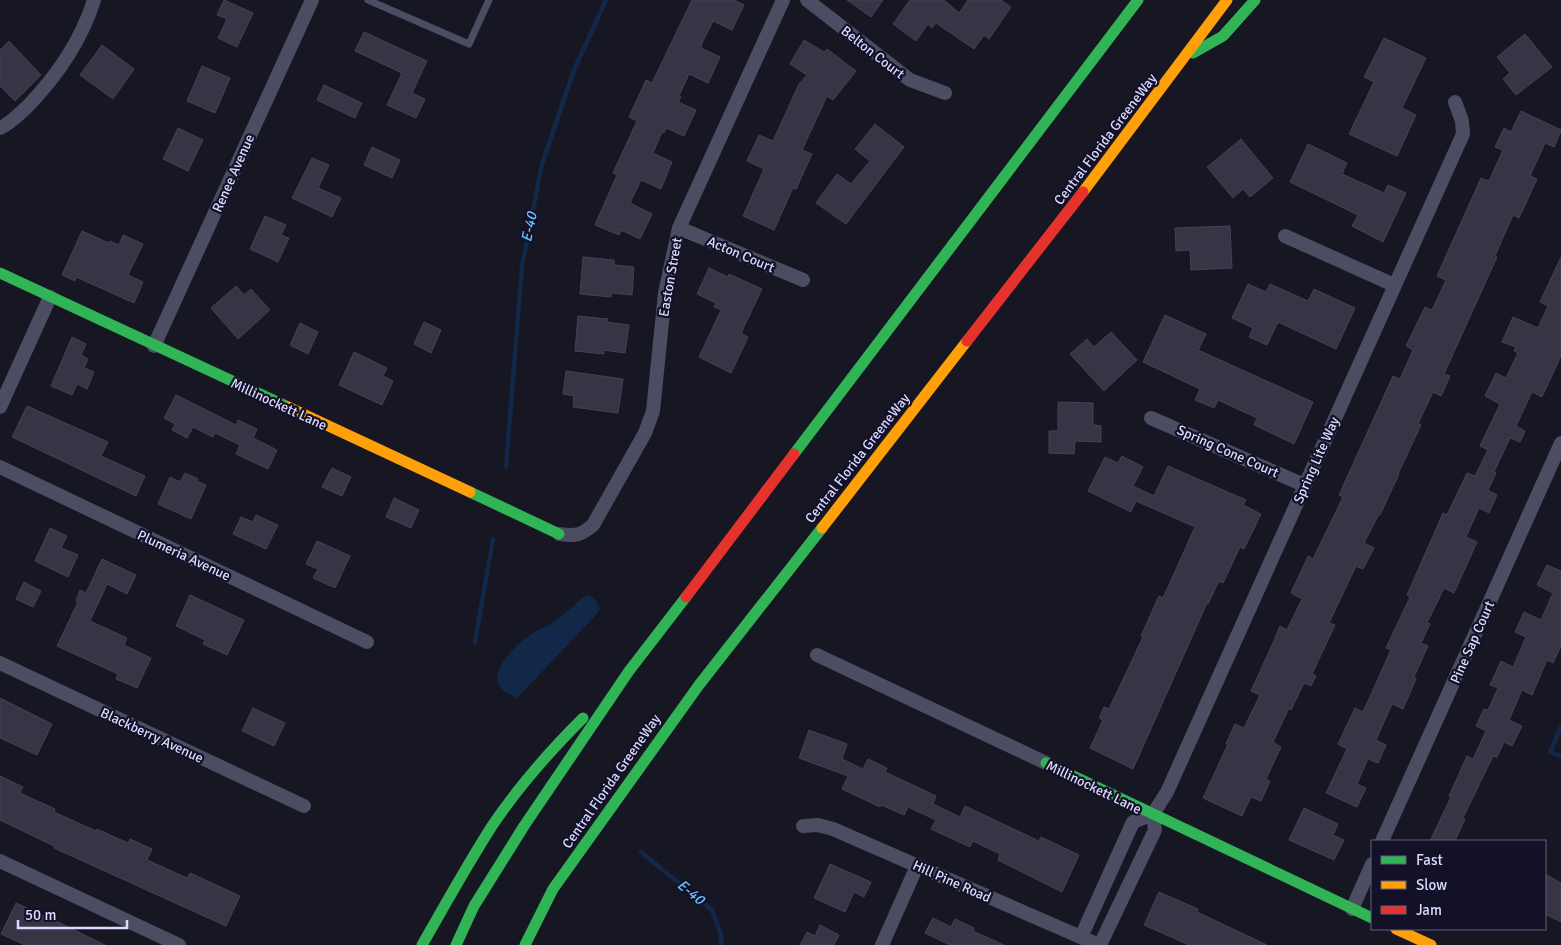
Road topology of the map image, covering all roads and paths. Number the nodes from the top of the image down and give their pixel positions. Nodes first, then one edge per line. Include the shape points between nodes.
1 (94, 0) edge
2 (312, 0) edge
3 (368, 0) edge
4 (489, 0) edge
5 (784, 0) edge
6 (807, 0) edge
7 (1138, 0) edge
8 (1227, 0) edge
9 (1255, 0) edge
10 (1184, 59) junction
11 (945, 93) dead end
12 (1455, 102) dead end
13 (0, 128) edge
14 (679, 228) junction
15 (1285, 236) dead end
16 (0, 273) edge
17 (803, 280) dead end
18 (1394, 286) junction
19 (50, 297) junction
20 (154, 346) junction
21 (0, 407) edge
22 (1151, 418) dead end
23 (1561, 443) edge
24 (0, 467) edge
25 (1304, 485) junction
26 (559, 534) joint
27 (368, 642) dead end
28 (816, 655) dead end
29 (0, 663) edge
30 (629, 671) junction
31 (1046, 763) joint
32 (304, 806) dead end
33 (1153, 814) junction
34 (802, 826) dead end
35 (1382, 840) edge
36 (0, 861) edge
37 (917, 866) junction
38 (1371, 866) edge
39 (1352, 909) junction
40 (1371, 918) edge
41 (1398, 930) edge
42 (1081, 937) junction
43 (179, 945) edge
44 (422, 945) edge
45 (456, 945) edge
46 (524, 945) edge
47 (882, 945) edge
48 (1100, 945) edge
49 (1431, 945) edge

1 - 13 street via 84,27 47,87
2 - 20 street, Renee Avenue
3 - 4 lane via 469,44
5 - 14 street, Easton Street
6 - 11 street, Belton Court via 910,80
7 - 30 main road
8 - 10 main road, Central Florida GreeneWay
9 - 10 main road via 1223,36
10 - 46 main road, Central Florida GreeneWay via 699,684 553,889
12 - 18 street, Spring Lite Way via 1463,134
14 - 17 street, Acton Court
14 - 26 street, Easton Street via 664,293 654,411 645,433 593,524 584,533 574,536
15 - 18 street
16 - 19 main road, Millinockett Lane
18 - 25 street, Spring Lite Way
19 - 20 main road, Millinockett Lane
19 - 21 street
20 - 26 main road, Millinockett Lane
22 - 25 street, Spring Cone Court
23 - 35 street, Pine Sap Court
24 - 27 street, Plumeria Avenue
25 - 33 street, Spring Lite Way via 1167,792
28 - 31 street, Millinockett Lane
29 - 32 street, Blackberry Avenue
30 - 44 main road via 550,751 517,793 493,825
30 - 45 main road via 524,826 474,906
31 - 33 main road, Millinockett Lane
33 - 39 main road, Millinockett Lane
33 - 42 street via 1133,822
33 - 48 street via 1156,830
34 - 37 street, Hill Pine Road via 818,825 833,829
36 - 43 street
37 - 42 street, Hill Pine Road
37 - 47 street
38 - 39 street
39 - 40 main road, Millinockett Lane
41 - 49 main road
42 - 48 street, Hill Pine Road

